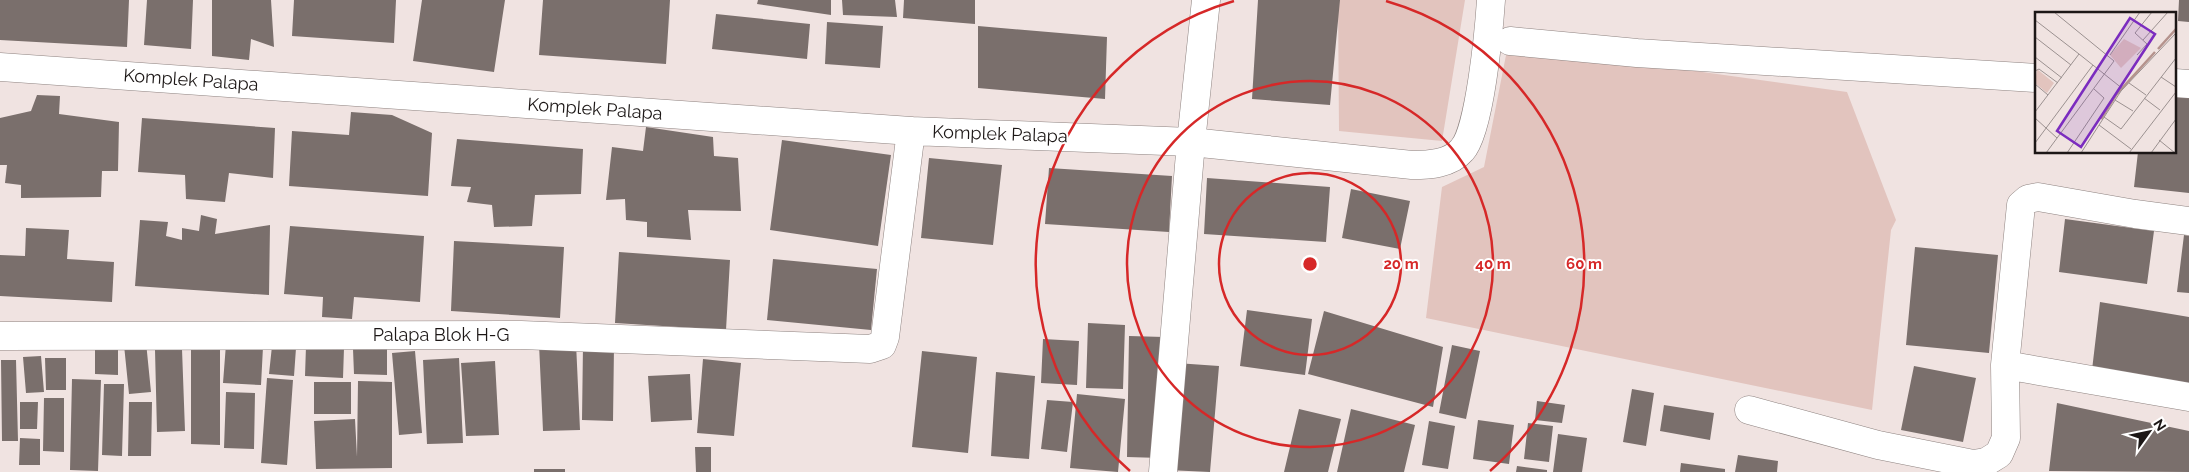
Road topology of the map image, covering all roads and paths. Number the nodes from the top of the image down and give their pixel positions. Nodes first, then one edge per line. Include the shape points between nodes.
1 (1206, 0) edge
2 (1491, 0) edge
3 (1510, 41) dead end
4 (0, 67) edge
5 (2035, 78) edge
6 (2176, 83) edge
7 (2189, 84) edge
8 (911, 131) junction
9 (1191, 142) junction
10 (2189, 221) edge
11 (0, 336) edge
12 (2005, 365) junction
13 (2189, 397) edge
14 (1749, 410) dead end
15 (1163, 469) edge

1 - 9 street
2 - 9 street, Komplek Palapa via 1488,42 1470,137 1461,151 1445,160 1412,165
3 - 5 street via 1637,53
4 - 8 street, Komplek Palapa
6 - 7 street
8 - 9 street, Komplek Palapa
8 - 11 street, Palapa Blok H-G via 885,337 882,345 870,349 521,335
9 - 15 street
10 - 12 street via 2042,197 2025,200 2020,207
12 - 13 street
12 - 14 street via 2005,444 1999,454 1980,464 1878,445

